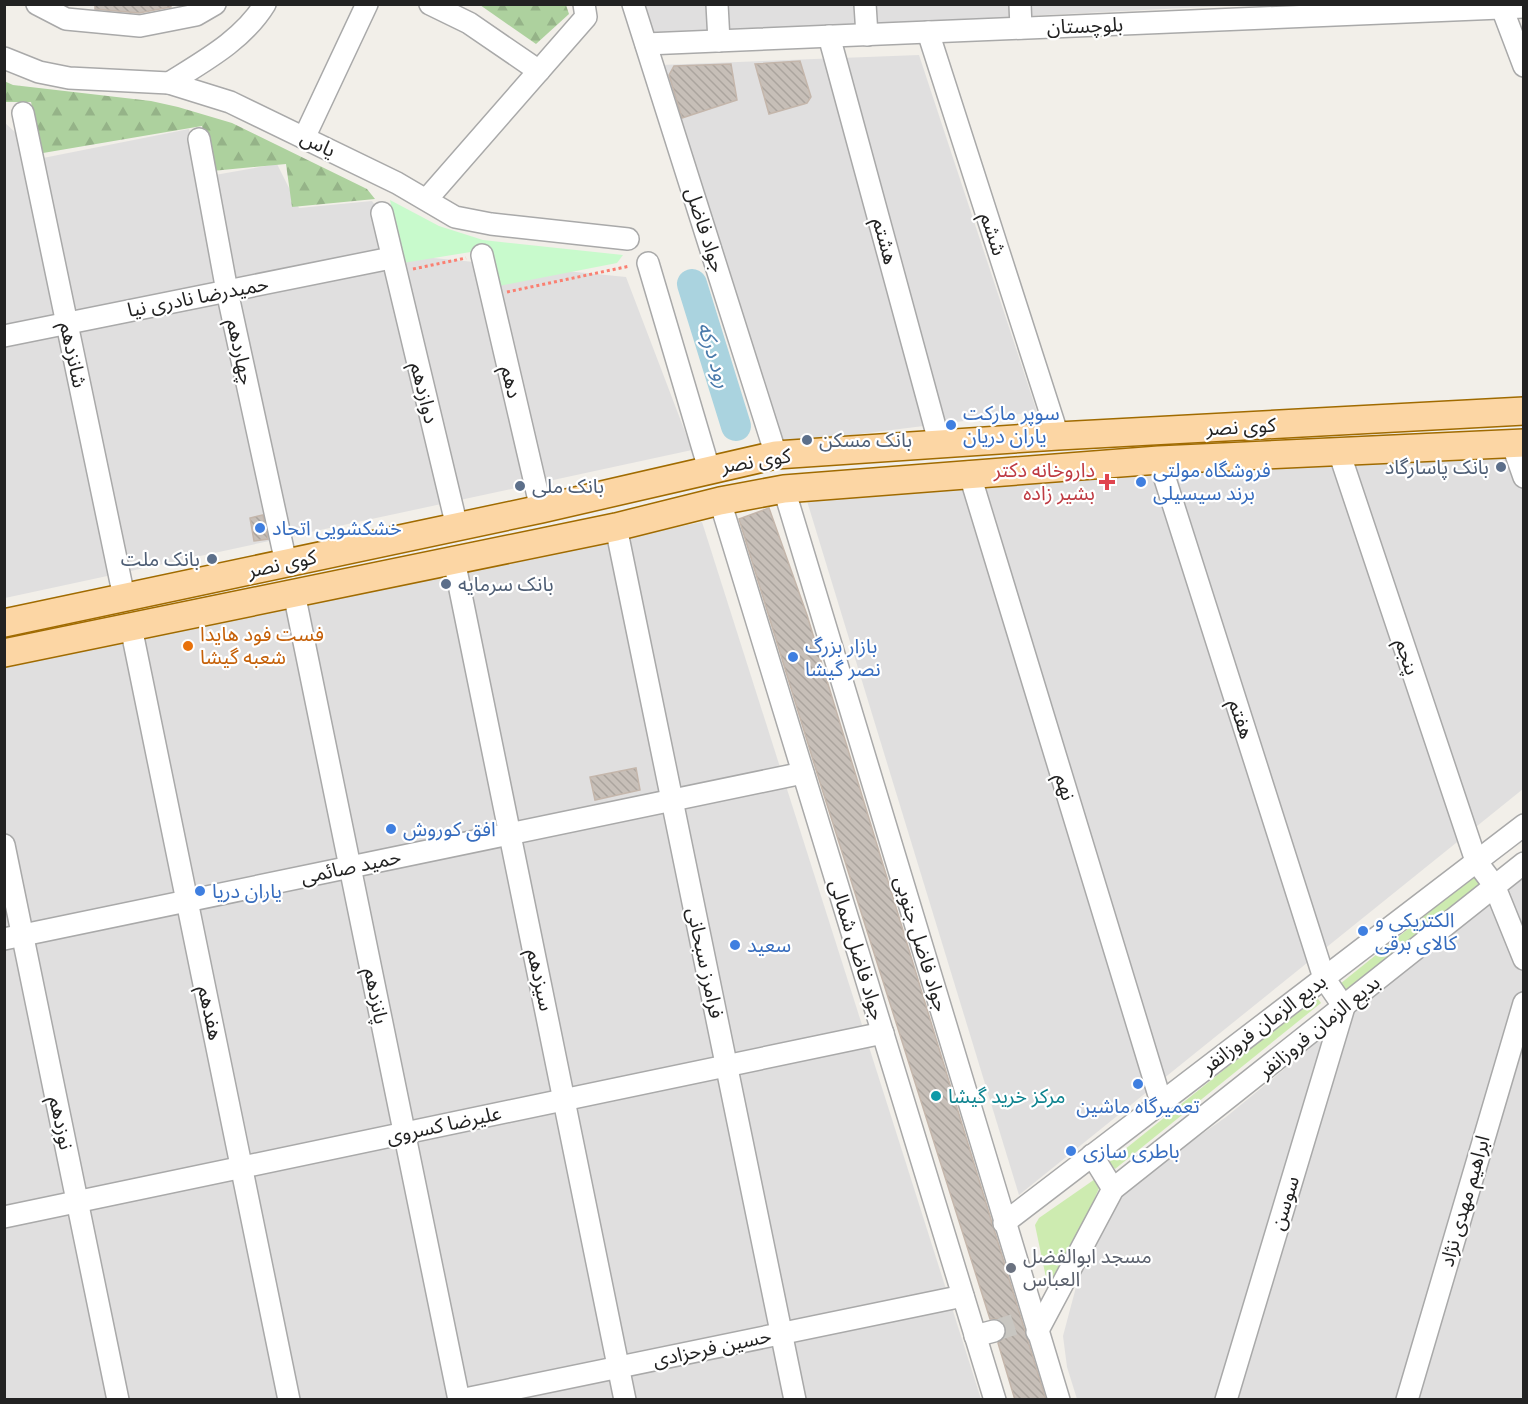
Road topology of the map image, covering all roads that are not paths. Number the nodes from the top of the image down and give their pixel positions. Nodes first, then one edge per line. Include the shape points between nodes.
1 (37, 4) edge
2 (215, 4) edge
3 (265, 4) edge
4 (367, 4) edge
5 (430, 4) edge
6 (633, 4) edge
7 (717, 4) edge
8 (865, 4) edge
9 (1020, 4) edge
10 (1471, 7) edge
11 (1524, 7) edge
12 (1502, 8) junction
13 (1339, 10) edge
14 (585, 11) edge
15 (1175, 13) edge
16 (1021, 28) junction
17 (928, 32) junction
18 (867, 35) junction
19 (830, 36) junction
20 (719, 41) junction
21 (646, 44) junction
22 (4, 58) edge
23 (1524, 66) edge
24 (539, 71) junction
25 (169, 82) junction
26 (23, 113) dead end
27 (304, 138) junction
28 (199, 139) dead end
29 (427, 199) junction
30 (382, 213) dead end
31 (628, 238) dead end
32 (482, 255) road end
33 (648, 263) road end
34 (393, 266) junction
35 (227, 291) junction
36 (66, 324) junction
37 (4, 336) edge
38 (1524, 411) edge
39 (1058, 436) junction
40 (1518, 443) edge
41 (940, 445) junction
42 (1339, 452) junction
43 (776, 455) junction
44 (1159, 460) junction
45 (709, 469) junction
46 (969, 472) junction
47 (1524, 477) edge
48 (784, 489) junction
49 (720, 501) junction
50 (542, 509) junction
51 (457, 527) junction
52 (616, 527) junction
53 (454, 560) junction
54 (286, 563) junction
55 (294, 593) junction
56 (124, 597) junction
57 (4, 623) edge
58 (131, 627) junction
59 (4, 653) edge
60 (803, 773) junction
61 (672, 801) junction
62 (1524, 825) edge
63 (510, 834) junction
64 (4, 845) edge
65 (1476, 861) junction
66 (1524, 863) edge
67 (350, 867) junction
68 (1494, 885) junction
69 (187, 902) junction
70 (14, 937) edge
71 (1524, 959) edge
72 (1324, 978) junction
73 (1524, 1003) edge
74 (1344, 1007) junction
75 (882, 1033) junction
76 (726, 1066) junction
77 (564, 1100) junction
78 (1161, 1102) junction
79 (404, 1133) junction
80 (1092, 1155) junction
81 (241, 1167) junction
82 (1113, 1190) junction
83 (77, 1202) junction
84 (4, 1217) edge
85 (1004, 1223) junction
86 (963, 1296) junction
87 (1029, 1327) junction
88 (782, 1333) junction
89 (619, 1367) junction
90 (118, 1400) edge
91 (289, 1400) edge
92 (459, 1400) edge
93 (626, 1400) edge
94 (795, 1400) edge
95 (995, 1400) edge
96 (1059, 1400) edge
97 (1226, 1400) edge
98 (1407, 1400) edge

1 - 2 street via 66,19 140,27 196,15
3 - 25 street via 224,49
4 - 27 street
5 - 24 street via 469,23
6 - 21 street, جواد فاضل
7 - 20 street
8 - 18 street
9 - 16 street
10 - 12 street, بلوچستان
10 - 13 street, بلوچستان
11 - 12 street, بلوچستان
12 - 23 street
13 - 15 street, بلوچستان
14 - 24 street
15 - 16 street, بلوچستان
16 - 17 street, بلوچستان
17 - 18 street, بلوچستان
17 - 39 street, ششم
18 - 19 street, بلوچستان
19 - 20 street, بلوچستان
19 - 41 street, هشتم
20 - 21 street, بلوچستان
21 - 43 street, جواد فاضل
22 - 25 street, یاس via 39,72 69,78
24 - 29 street
25 - 27 street, یاس via 230,102
26 - 36 street, شانزدهم
27 - 29 street, یاس
28 - 35 street, چهاردهم
29 - 31 street, یاس via 455,217 491,224
30 - 34 street, دوازدهم
32 - 50 street, دهم
33 - 45 street
34 - 35 street, حمیدرضا نادری نیا
34 - 51 street, دوازدهم
35 - 36 street, حمیدرضا نادری نیا
35 - 54 street, چهاردهم
36 - 37 street, حمیدرضا نادری نیا
36 - 56 street, شانزدهم
38 - 39 main road, کوی نصر
39 - 41 main road, کوی نصر
40 - 42 main road, کوی نصر
40 - 47 street
41 - 43 main road, کوی نصر
42 - 44 main road, کوی نصر
42 - 65 street, پنجم
43 - 45 main road, کوی نصر
44 - 46 main road, کوی نصر
44 - 72 street, هفتم
45 - 50 main road, کوی نصر
46 - 48 main road, کوی نصر
46 - 78 street, نهم
48 - 49 main road, کوی نصر
48 - 85 street, جواد فاضل جنوبی
49 - 52 main road, کوی نصر
49 - 60 street, جواد فاضل شمالی
50 - 51 main road, کوی نصر
51 - 54 main road, کوی نصر
52 - 53 main road, کوی نصر
52 - 61 street, فرامرز سبحانی
53 - 55 main road, کوی نصر
53 - 63 street, سیزدهم
54 - 56 main road, کوی نصر
55 - 58 main road, کوی نصر
55 - 67 street, پانزدهم
56 - 57 main road, کوی نصر
58 - 59 main road, کوی نصر
58 - 69 street, هفدهم
60 - 61 street, حمید صائمی
60 - 75 street, جواد فاضل شمالی
61 - 63 street, حمید صائمی
61 - 76 street, فرامرز سبحانی
62 - 65 street, بدیع‌ الزمان فروزانفر
63 - 67 street, حمید صائمی
63 - 77 street, سیزدهم
64 - 70 street, نوزدهم
65 - 68 street, پنجم
65 - 72 street, بدیع‌ الزمان فروزانفر
66 - 68 street, بدیع الزمان فروزانفر
67 - 69 street, حمید صائمی
67 - 79 street, پانزدهم
68 - 71 street, پنجم
68 - 74 street, بدیع الزمان فروزانفر
69 - 70 street, حمید صائمی
69 - 81 street, هفدهم
70 - 83 street, نوزدهم
72 - 74 street, هفتم
72 - 78 street, بدیع‌ الزمان فروزانفر
73 - 98 street, ابراهیم مهدی نژاد
74 - 82 street, بدیع الزمان فروزانفر
74 - 97 street, سوسن
75 - 76 street, علیرضا کسروی
75 - 86 street, جواد فاضل شمالی
76 - 77 street, علیرضا کسروی
76 - 88 street, فرامرز سبحانی
77 - 79 street, علیرضا کسروی
77 - 89 street, سیزدهم
78 - 80 street, بدیع‌ الزمان فروزانفر
79 - 81 street, علیرضا کسروی
79 - 92 street, پانزدهم
80 - 82 street
80 - 85 street, بدیع‌ الزمان فروزانفر
81 - 83 street, علیرضا کسروی
81 - 91 street, هفدهم
82 - 87 street
83 - 84 street, علیرضا کسروی
83 - 90 street, نوزدهم
85 - 87 street, جواد فاضل جنوبی
86 - 88 street, حسین فرحزادی
86 - 95 street, جواد فاضل شمالی via 984,1333
87 - 96 street, جواد فاضل جنوبی
88 - 89 street, حسین فرحزادی
88 - 94 street, فرامرز سبحانی
89 - 92 street, حسین فرحزادی
89 - 93 street, سیزدهم

